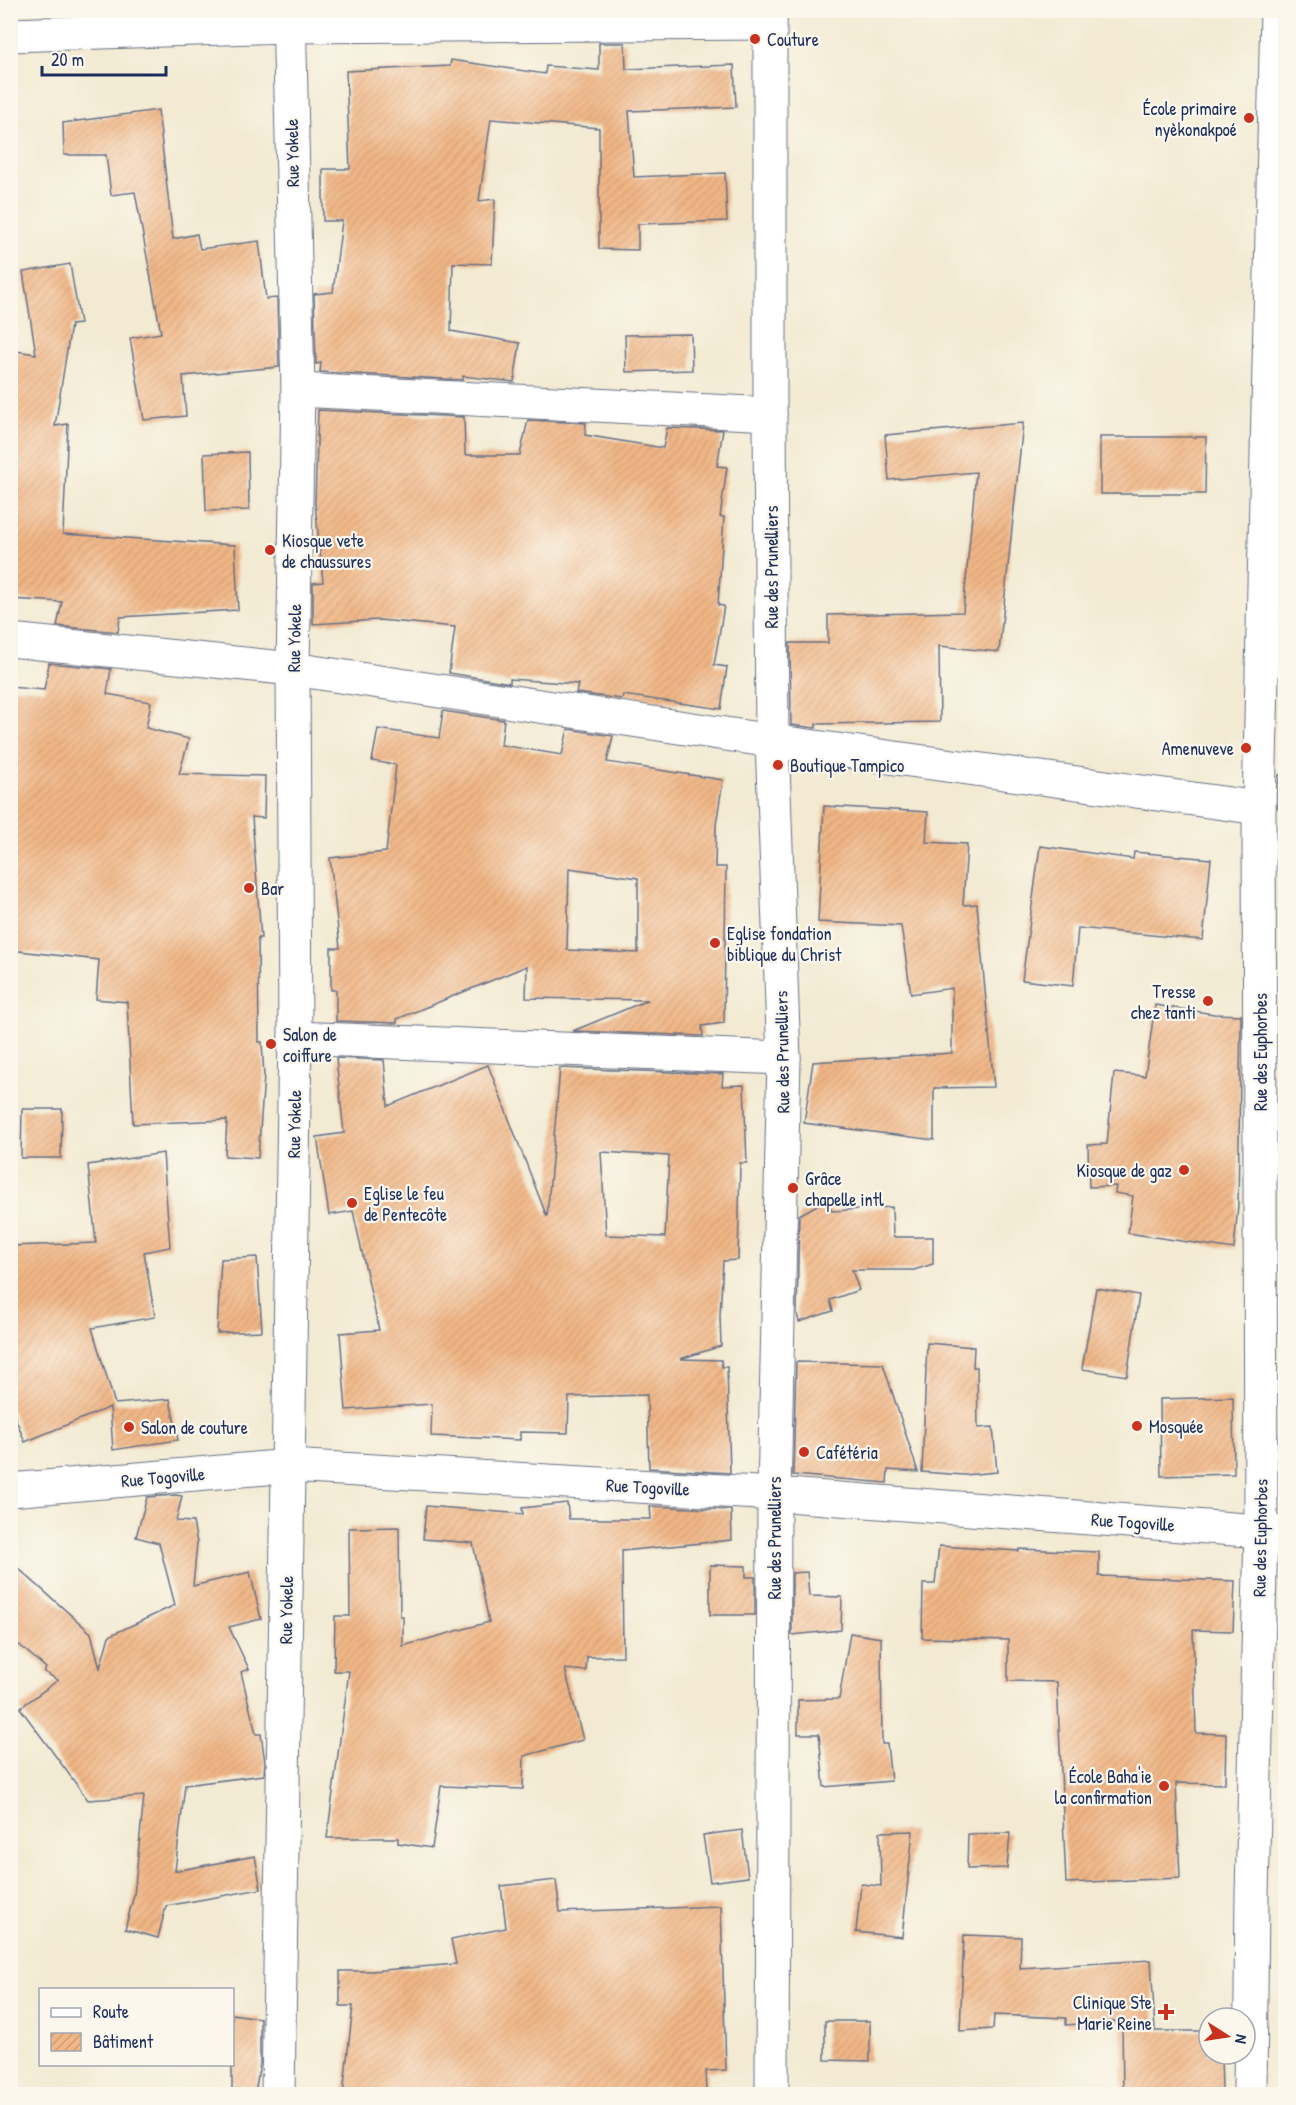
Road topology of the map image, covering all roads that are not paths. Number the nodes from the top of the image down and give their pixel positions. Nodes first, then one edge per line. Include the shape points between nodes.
1 (1277, 10) edge
2 (770, 17) edge
3 (289, 18) edge
4 (10, 35) edge
5 (298, 390) junction
6 (770, 414) junction
7 (10, 640) edge
8 (293, 669) junction
9 (772, 741) junction
10 (1259, 808) junction
11 (295, 1038) junction
12 (784, 1058) junction
13 (289, 1466) junction
14 (10, 1490) edge
15 (774, 1494) junction
16 (1273, 1532) edge
17 (278, 2094) edge
18 (772, 2094) edge
19 (1250, 2094) edge

1 - 10 street, Rue des Euphorbes
2 - 3 street
2 - 6 street, Rue des Prunelliers
3 - 4 street
3 - 5 street, Rue Yokele
5 - 6 street
5 - 8 street, Rue Yokele
6 - 9 street, Rue des Prunelliers
7 - 8 street
8 - 9 street
8 - 11 street, Rue Yokele
9 - 10 street
9 - 12 street, Rue des Prunelliers
10 - 16 street, Rue des Euphorbes
11 - 12 street
11 - 13 street, Rue Yokele
12 - 15 street, Rue des Prunelliers
13 - 14 street, Rue Togoville
13 - 15 street, Rue Togoville
13 - 17 street, Rue Yokele
15 - 16 street, Rue Togoville
15 - 18 street, Rue des Prunelliers
16 - 19 street, Rue des Euphorbes via 1252,1894

